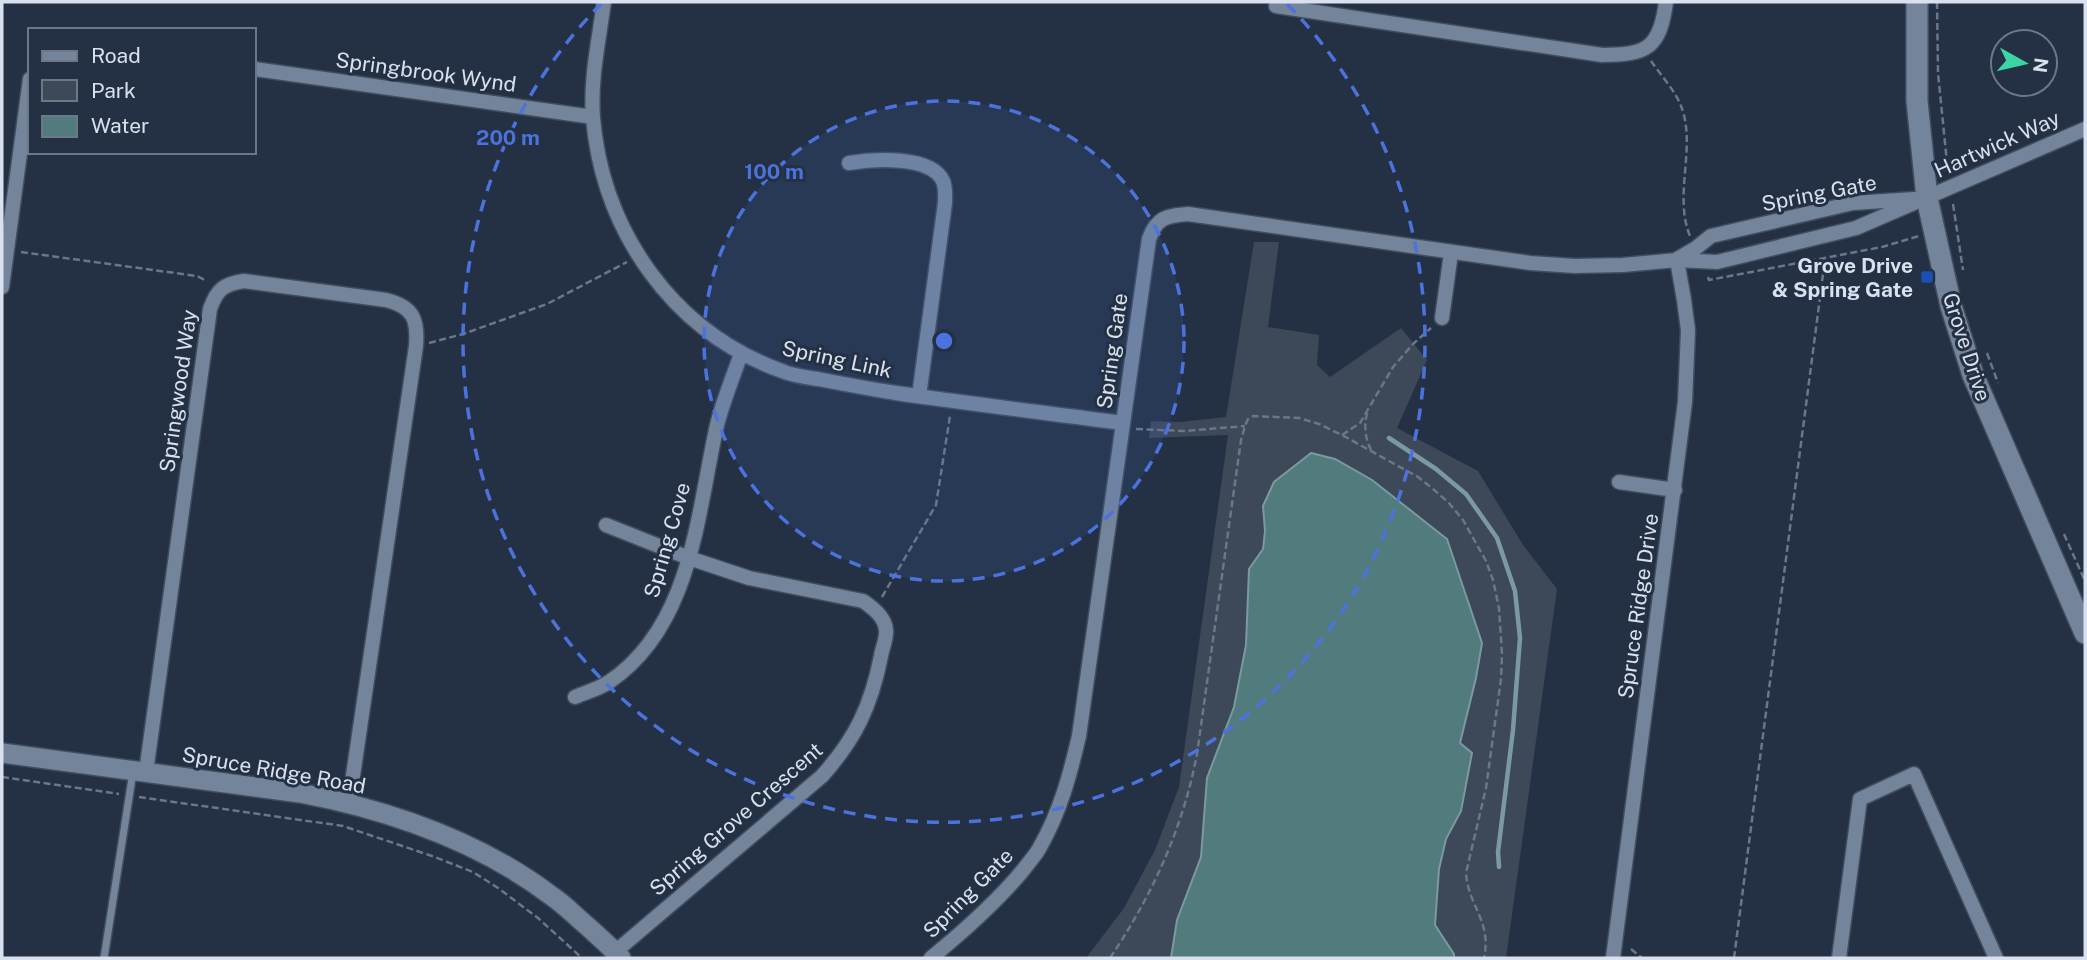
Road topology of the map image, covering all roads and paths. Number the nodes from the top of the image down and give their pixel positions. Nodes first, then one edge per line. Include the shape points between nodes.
1 (604, 2) edge
2 (1666, 2) edge
3 (1917, 2) edge
4 (1937, 2) edge
5 (1276, 6) dead end
6 (1644, 51) junction
7 (256, 69) edge
8 (28, 94) edge
9 (593, 117) junction
10 (2085, 129) edge
11 (849, 163) dead end
12 (1950, 186) junction
13 (1927, 198) junction
14 (1934, 232) junction
15 (7, 251) junction
16 (1451, 253) junction
17 (1699, 255) junction
18 (638, 256) junction
19 (1825, 259) junction
20 (1677, 260) junction
21 (1964, 275) dead end
22 (2, 287) edge
23 (222, 288) junction
24 (1442, 318) joint
25 (416, 346) junction
26 (1986, 351) dead end
27 (741, 354) junction
28 (2000, 388) dead end
29 (919, 396) junction
30 (952, 400) junction
31 (1368, 410) junction
32 (1122, 424) junction
33 (1245, 426) junction
34 (1342, 435) junction
35 (1371, 450) junction
36 (1619, 482) dead end
37 (1675, 490) junction
38 (606, 525) dead end
39 (2063, 532) dead end
40 (689, 558) junction
41 (2085, 581) edge
42 (874, 608) junction
43 (2085, 633) edge
44 (575, 697) dead end
45 (2, 753) edge
46 (139, 771) junction
47 (2, 777) edge
48 (129, 795) junction
49 (349, 803) junction
50 (618, 955) edge
51 (104, 958) edge
52 (582, 958) edge
53 (931, 958) edge
54 (1110, 958) edge
55 (1484, 958) edge
56 (1613, 958) edge
57 (1734, 958) edge
58 (1839, 958) edge
59 (1996, 958) edge

1 - 9 street, Spring Link
2 - 6 street via 1656,38
3 - 13 main road, Grove Drive via 1917,101
4 - 12 path via 1938,73
5 - 6 street via 1602,55
6 - 17 path via 1681,105 1686,128 1683,197 1687,228
7 - 9 street, Springbrook Wynd
8 - 15 street
9 - 18 street, Spring Link via 610,193
10 - 12 street, Hartwick Way
11 - 29 street via 882,159 920,164 942,178 946,189
12 - 13 street, Hartwick Way
12 - 21 path
13 - 14 main road, Grove Drive
13 - 17 street, Spring Gate via 1856,228 1717,262
13 - 17 street, Spring Gate via 1853,203 1711,236
14 - 19 path
14 - 43 main road, Grove Drive via 1973,375
15 - 22 street
15 - 23 path via 197,276
16 - 20 street, Spring Gate via 1575,267
16 - 24 street
16 - 32 street, Spring Gate via 1188,214 1161,219 1149,239
17 - 19 path via 1709,280
17 - 20 street, Spring Gate
18 - 25 path via 547,304
18 - 27 street, Spring Link via 683,311
19 - 57 path
20 - 37 street, Spruce Ridge Drive via 1688,330
23 - 25 street, Springwood Way via 244,281 395,303 413,316
23 - 46 street, Springwood Way via 210,309
24 - 31 path via 1394,367
25 - 49 street, Springwood Way
26 - 28 path
27 - 29 street, Spring Link via 784,373
27 - 40 street, Spring Cove via 718,422
29 - 30 street, Spring Link
30 - 32 street, Spring Link
30 - 42 path via 936,505
31 - 34 path via 1360,423
31 - 35 path via 1365,424
32 - 33 path via 1162,431
32 - 53 street, Spring Gate via 1079,736 1059,810 1039,850 1010,886
33 - 34 path via 1253,416 1282,416 1319,424
33 - 54 path via 1192,785 1159,876
34 - 35 path
35 - 55 path via 1418,477 1449,503 1475,539 1493,580 1501,627 1501,679 1486,788 1466,873 1485,927
36 - 37 street
37 - 56 street, Spruce Ridge Drive
38 - 40 street
39 - 41 path
40 - 42 street via 749,578 849,597
40 - 44 street, Spring Cove via 678,596 659,632 632,664 607,684
42 - 50 street, Spring Grove Crescent via 886,630 876,682 842,753 822,776
45 - 46 street, Spruce Ridge Road
46 - 48 lane
46 - 49 street, Spruce Ridge Road
47 - 48 path
48 - 51 lane
48 - 52 path via 343,826 432,856 498,888
49 - 50 street, Spruce Ridge Road via 442,835 505,866 554,897
58 - 59 street via 1860,799 1914,774

